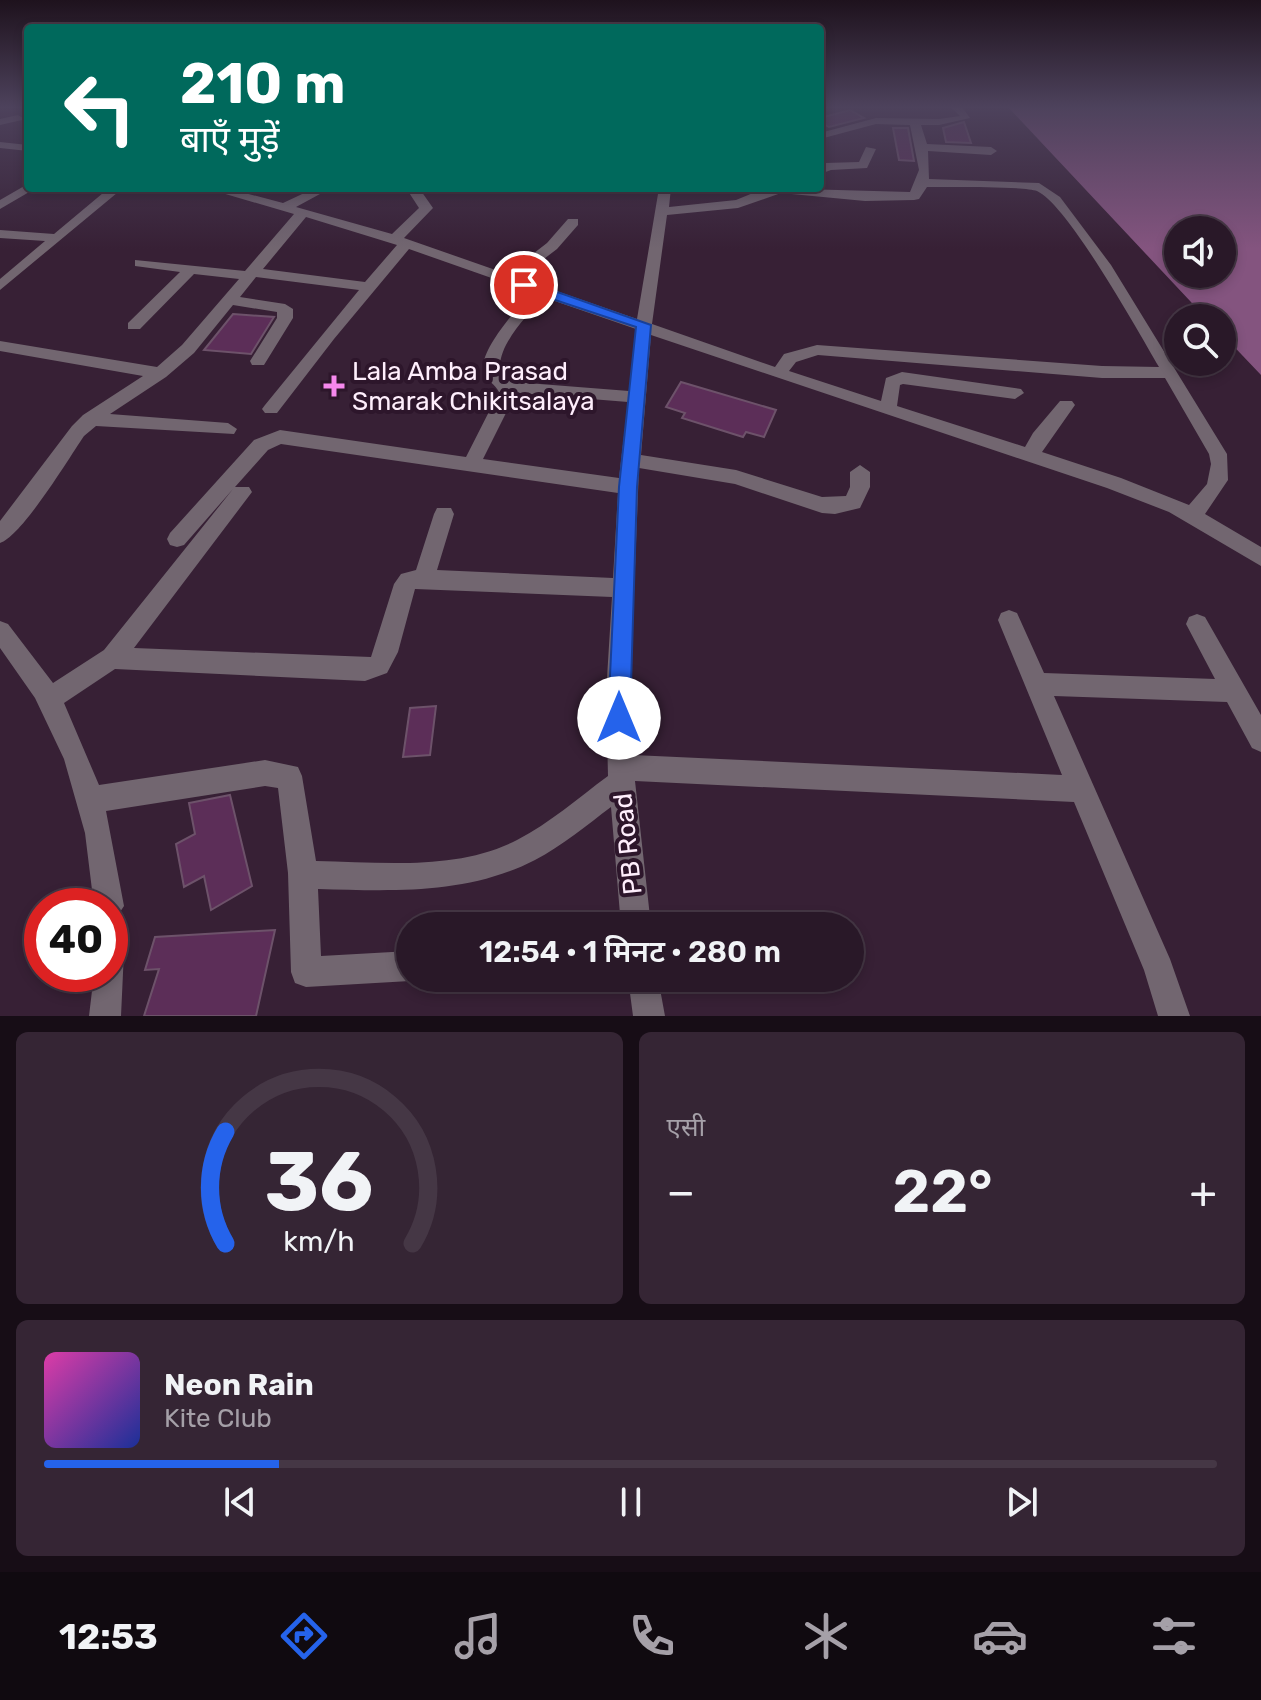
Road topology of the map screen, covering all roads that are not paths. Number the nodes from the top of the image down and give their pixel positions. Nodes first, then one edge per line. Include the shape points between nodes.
1 (868, 154) edge
2 (923, 154) edge
3 (824, 168) edge
4 (925, 183) junction
5 (24, 191) edge
6 (824, 191) edge
7 (112, 192) edge
8 (228, 192) edge
9 (317, 192) edge
10 (416, 192) edge
11 (665, 192) edge
12 (768, 192) edge
13 (0, 205) edge
14 (287, 206) junction
15 (304, 211) junction
16 (663, 212) junction
17 (573, 222) dead end
18 (0, 234) edge
19 (53, 238) junction
20 (400, 242) junction
21 (140, 263) dead end
22 (190, 270) junction
23 (250, 274) junction
24 (508, 280) junction
25 (0, 286) edge
26 (370, 287) junction
27 (540, 291) junction
28 (228, 300) junction
29 (644, 325) junction
30 (134, 326) dead end
31 (0, 346) edge
32 (258, 361) dead end
33 (1164, 365) edge
34 (160, 373) junction
35 (1164, 373) edge
36 (779, 374) junction
37 (1170, 376) edge
38 (503, 382) junction
39 (1015, 393) dead end
40 (637, 397) junction
41 (1066, 405) dead end
42 (271, 409) dead end
43 (888, 410) junction
44 (89, 419) junction
45 (228, 429) dead end
46 (475, 457) dead end
47 (1030, 457) junction
48 (631, 460) junction
49 (860, 472) dead end
50 (628, 487) junction
51 (242, 492) dead end
52 (444, 514) dead end
53 (1192, 515) junction
54 (0, 535) edge
55 (177, 539) dead end
56 (1261, 557) edge
57 (424, 579) junction
58 (623, 588) junction
59 (1009, 620) dead end
60 (1197, 624) dead end
61 (0, 631) edge
62 (112, 658) junction
63 (1037, 684) junction
64 (1234, 691) junction
65 (48, 700) junction
66 (1261, 739) edge
67 (621, 774) junction
68 (1082, 789) junction
69 (90, 800) junction
70 (315, 875) dead end
71 (108, 888) edge
72 (635, 912) edge
73 (396, 967) edge
74 (107, 992) edge
75 (645, 992) edge
76 (105, 1016) edge
77 (649, 1016) edge
78 (1174, 1016) edge

1 - 3 street via 863,165
2 - 4 street
4 - 6 street via 914,196 903,198
4 - 33 street via 1048,190 1090,244
5 - 13 street
7 - 19 street
8 - 14 street
9 - 14 street
10 - 20 street via 426,208
11 - 16 street, PB Road
12 - 16 street via 738,204
14 - 15 street
15 - 20 street
15 - 23 street
16 - 29 street, PB Road
17 - 24 street
18 - 19 street
19 - 25 street
20 - 24 street
20 - 26 street
21 - 22 street
22 - 23 street
22 - 30 street
23 - 26 street
23 - 28 street
24 - 27 street
26 - 42 street
27 - 29 street
27 - 38 street via 492,360 494,375
28 - 32 street via 285,309 285,318
28 - 34 street via 188,349
29 - 36 street
29 - 40 street, PB Road
31 - 34 street
34 - 44 street
35 - 36 street via 817,350 790,358
36 - 43 street
37 - 53 street via 1222,467 1221,479
38 - 40 street via 527,389
38 - 46 street via 508,392
39 - 43 street via 902,378 892,382
40 - 48 street, PB Road
41 - 47 street
43 - 47 street
44 - 45 street
44 - 54 street
47 - 53 street
48 - 49 street via 736,477 835,506 853,503
48 - 50 street, PB Road
50 - 55 street via 280,437 261,445
50 - 58 street, PB Road
51 - 62 street
52 - 57 street
53 - 56 street
57 - 58 street
57 - 62 street via 405,584 386,652 379,665 365,670
58 - 67 street, PB Road
59 - 63 street
60 - 64 street
61 - 65 street via 20,652
62 - 65 street
63 - 64 street
63 - 68 street
64 - 66 street
65 - 69 street
67 - 68 street
67 - 70 street via 525,850 496,862 424,876
67 - 72 street, PB Road
68 - 78 street
69 - 71 street
69 - 73 street via 265,773 289,776 304,865 306,972
74 - 76 street
75 - 77 street

